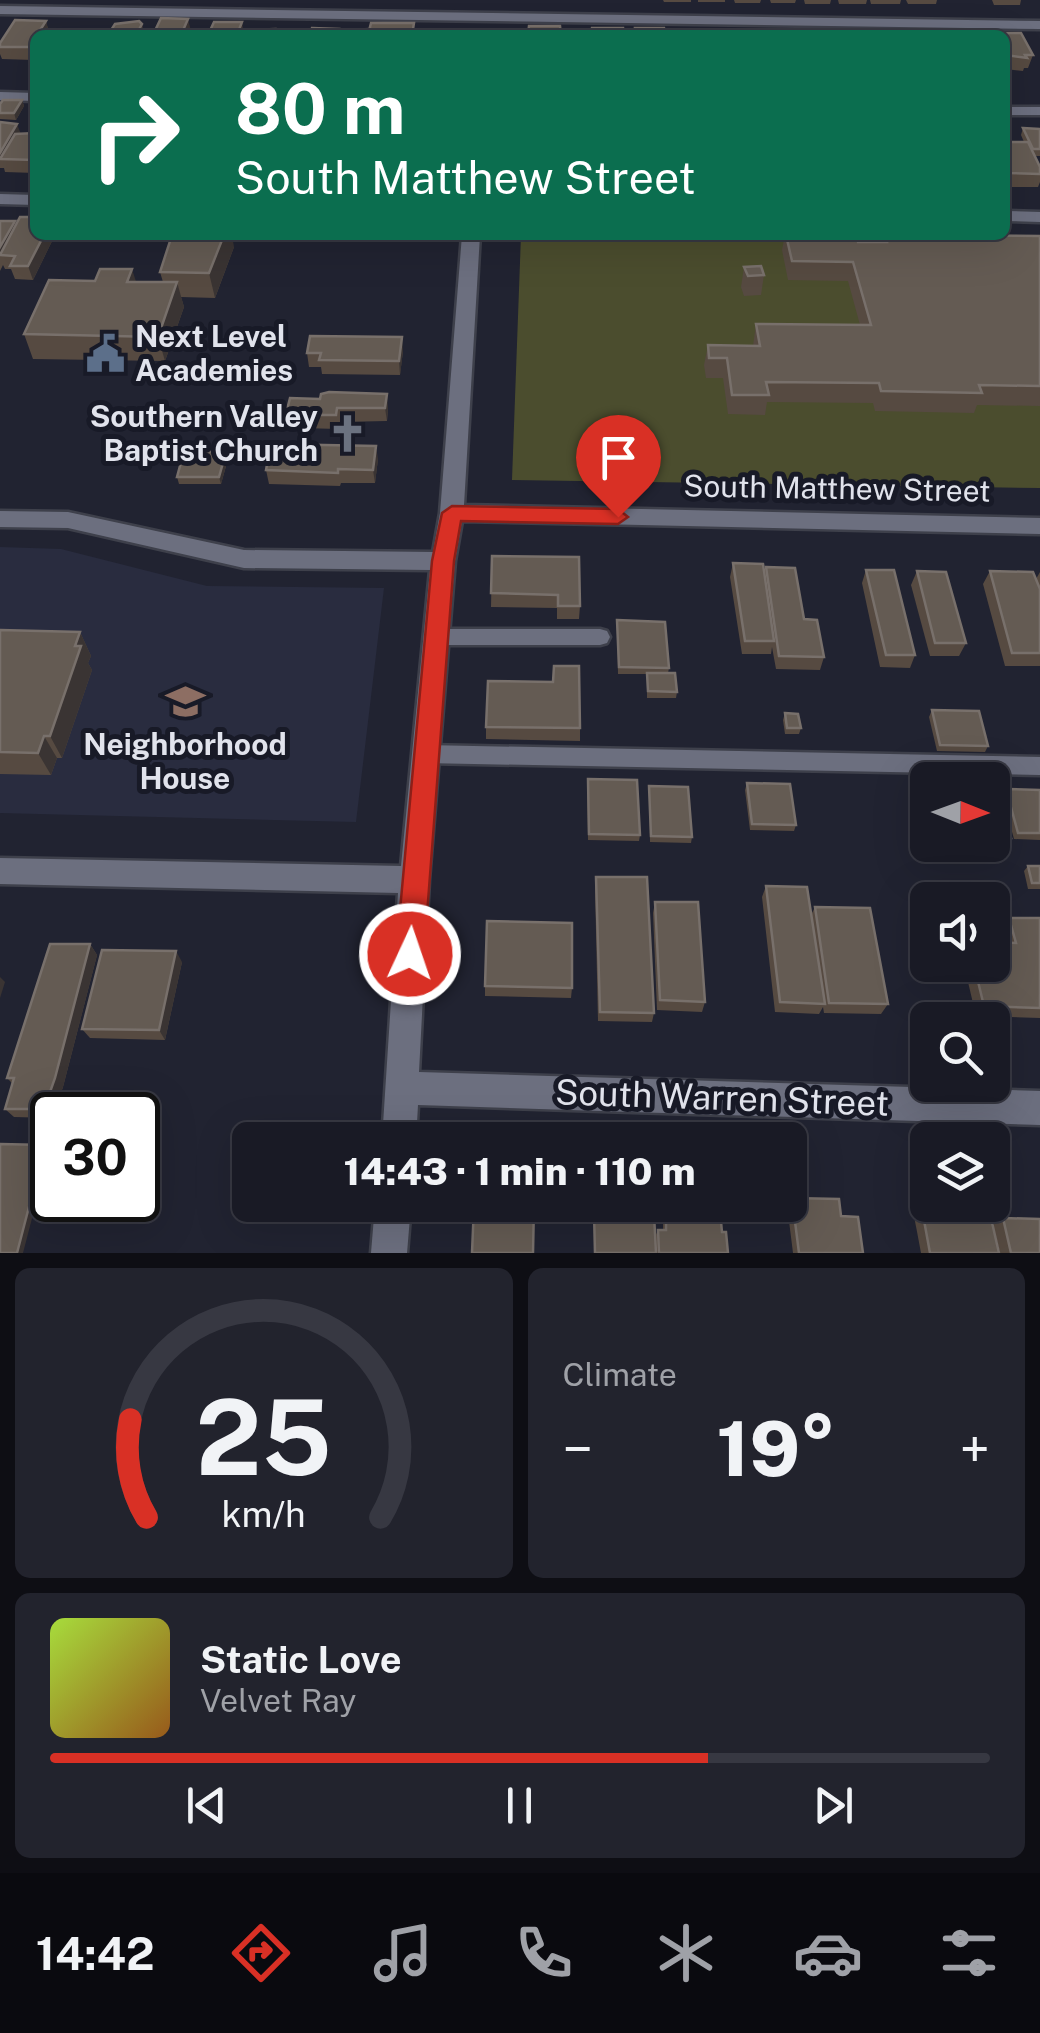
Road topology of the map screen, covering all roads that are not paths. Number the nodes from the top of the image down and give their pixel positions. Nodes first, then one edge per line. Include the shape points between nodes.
1 (487, 8) edge
2 (0, 10) edge
3 (1040, 26) edge
4 (0, 96) edge
5 (30, 97) edge
6 (1010, 111) edge
7 (1040, 112) edge
8 (0, 200) edge
9 (30, 200) edge
10 (1010, 216) edge
11 (1040, 217) edge
12 (472, 240) edge
13 (452, 513) junction
14 (0, 519) edge
15 (1040, 526) edge
16 (443, 561) junction
17 (436, 637) junction
18 (600, 637) dead end
19 (425, 754) junction
20 (1040, 766) edge
21 (0, 870) edge
22 (414, 880) junction
23 (403, 1088) junction
24 (1040, 1108) edge
25 (400, 1122) edge
26 (392, 1222) edge
27 (389, 1253) edge

1 - 2 street
1 - 3 street
4 - 5 lane
6 - 7 lane
8 - 9 street
10 - 11 street
12 - 13 street
13 - 15 street, South Matthew Street
13 - 16 street
14 - 16 street via 68,520 244,559
16 - 17 street
17 - 18 lane
17 - 19 street
19 - 20 lane
19 - 22 street
21 - 22 street
22 - 23 street
23 - 24 street, South Warren Street
23 - 25 street
26 - 27 street

